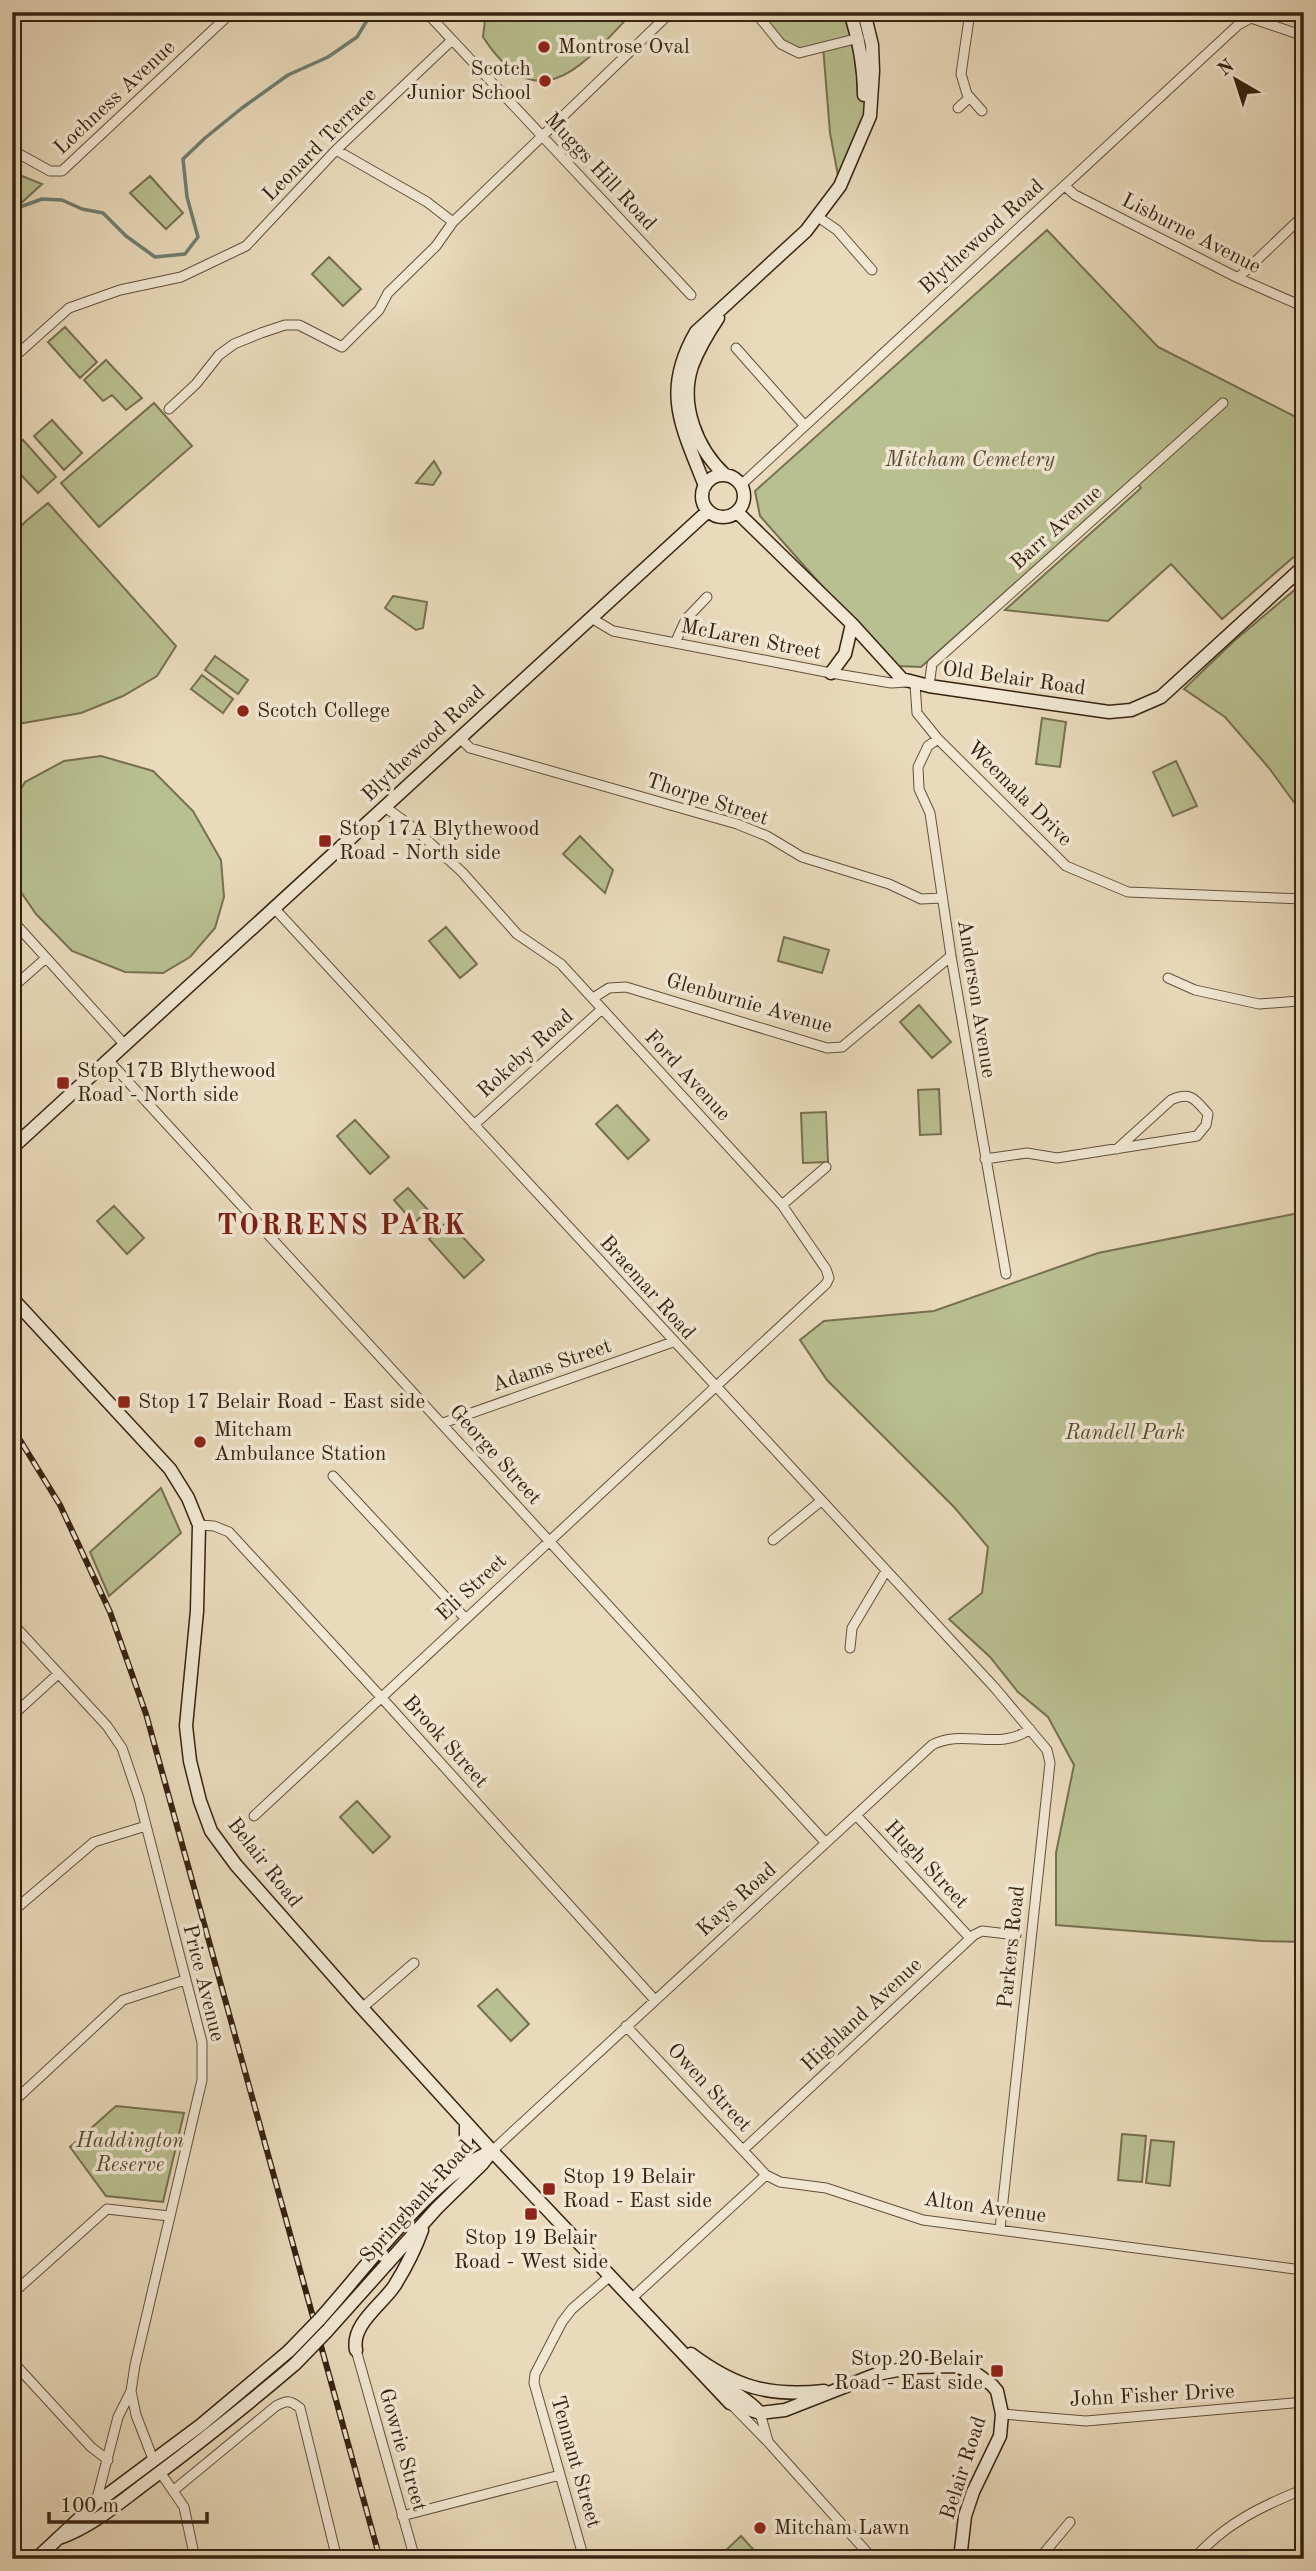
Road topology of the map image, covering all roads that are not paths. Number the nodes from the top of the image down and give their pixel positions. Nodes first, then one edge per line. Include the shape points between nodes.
1 (232, 12) edge
2 (426, 12) edge
3 (671, 12) edge
4 (755, 12) edge
5 (850, 12) edge
6 (864, 12) edge
7 (970, 12) edge
8 (1249, 15) edge
9 (864, 36) junction
10 (1304, 36) edge
11 (451, 41) junction
12 (970, 97) junction
13 (958, 108) dead end
14 (982, 111) dead end
15 (542, 135) junction
16 (12, 150) edge
17 (337, 150) junction
18 (1066, 187) junction
19 (1304, 215) edge
20 (818, 217) junction
21 (453, 222) junction
22 (872, 270) dead end
23 (1238, 278) junction
24 (691, 295) dead end
25 (726, 305) junction
26 (1304, 307) edge
27 (736, 348) dead end
28 (12, 359) edge
29 (1223, 403) dead end
30 (169, 409) dead end
31 (805, 426) junction
32 (724, 475) junction
33 (741, 485) junction
34 (705, 486) junction
35 (708, 511) junction
36 (737, 512) junction
37 (1304, 566) edge
38 (708, 597) dead end
39 (591, 618) junction
40 (852, 624) junction
41 (675, 643) junction
42 (831, 673) junction
43 (912, 683) junction
44 (929, 687) junction
45 (459, 737) junction
46 (938, 739) junction
47 (386, 807) junction
48 (942, 898) junction
49 (1304, 899) edge
50 (275, 909) junction
51 (12, 920) edge
52 (951, 956) junction
53 (46, 958) junction
54 (1168, 978) dead end
55 (12, 988) edge
56 (593, 998) junction
57 (1304, 998) edge
58 (602, 1009) junction
59 (125, 1045) junction
60 (109, 1061) junction
61 (474, 1125) junction
62 (12, 1149) edge
63 (1117, 1149) junction
64 (985, 1158) junction
65 (826, 1167) dead end
66 (782, 1205) junction
67 (1006, 1274) dead end
68 (12, 1297) edge
69 (673, 1342) junction
70 (713, 1386) junction
71 (443, 1423) junction
72 (333, 1476) dead end
73 (821, 1502) junction
74 (199, 1525) junction
75 (549, 1540) junction
76 (773, 1540) dead end
77 (886, 1571) junction
78 (465, 1618) junction
79 (12, 1623) edge
80 (850, 1648) dead end
81 (58, 1674) junction
82 (995, 1688) joint
83 (381, 1697) junction
84 (12, 1716) edge
85 (1030, 1729) junction
86 (856, 1815) junction
87 (254, 1816) dead end
88 (146, 1826) junction
89 (826, 1843) junction
90 (12, 1912) edge
91 (1016, 1935) dead end
92 (970, 1938) junction
93 (414, 1963) dead end
94 (185, 1980) junction
95 (654, 1999) junction
96 (362, 2008) junction
97 (626, 2026) junction
98 (12, 2103) edge
99 (466, 2123) junction
100 (743, 2150) junction
101 (492, 2151) junction
102 (765, 2175) junction
103 (446, 2180) junction
104 (169, 2216) junction
105 (424, 2223) junction
106 (1000, 2228) junction
107 (1302, 2270) edge
108 (610, 2276) junction
109 (12, 2294) edge
110 (631, 2299) junction
111 (347, 2310) junction
112 (372, 2312) junction
113 (323, 2326) junction
114 (667, 2336) junction
115 (356, 2350) joint
116 (12, 2361) edge
117 (707, 2365) junction
118 (838, 2389) junction
119 (131, 2391) junction
120 (1304, 2402) edge
121 (730, 2403) junction
122 (760, 2413) junction
123 (1002, 2414) junction
124 (769, 2443) junction
125 (153, 2459) junction
126 (108, 2460) junction
127 (160, 2472) junction
128 (561, 2475) junction
129 (1304, 2489) edge
130 (174, 2490) junction
131 (95, 2504) junction
132 (402, 2516) junction
133 (1070, 2522) dead end
134 (58, 2539) junction
135 (12, 2545) edge
136 (24, 2559) edge
137 (36, 2559) edge
138 (195, 2559) edge
139 (337, 2559) edge
140 (415, 2559) edge
141 (584, 2559) edge
142 (873, 2559) edge
143 (960, 2559) edge
144 (1039, 2559) edge
145 (1194, 2559) edge

1 - 16 street, Lochness Avenue via 62,171 50,171
2 - 11 street, Muggs Hill Road
3 - 15 street
4 - 9 street via 781,44 799,53
5 - 9 main road
6 - 9 main road
7 - 12 street via 960,66 963,88
8 - 10 street
8 - 18 street, Blythewood Road
9 - 20 main road via 860,140 841,186
11 - 15 street, Muggs Hill Road
11 - 17 street, Leonard Terrace
12 - 13 street
12 - 14 street
15 - 21 street
15 - 24 street, Muggs Hill Road
17 - 21 street
17 - 28 street, Leonard Terrace via 246,246 181,277 120,290 69,308
18 - 23 street, Lisburne Avenue
18 - 31 street, Blythewood Road
19 - 23 street
20 - 22 street via 837,230
20 - 25 main road
21 - 30 street via 436,246 388,293 379,310 342,346 299,325 261,333 219,355
23 - 26 street, Lisburne Avenue
25 - 32 main road via 692,367 688,390 690,417 702,450
25 - 34 main road via 696,332 678,378 681,424
27 - 31 street
29 - 44 street, Barr Avenue via 932,664
31 - 33 street, Blythewood Road
32 - 33 main road
32 - 34 main road
33 - 36 main road via 744,499
34 - 35 main road via 703,502
35 - 36 main road via 726,517
35 - 39 main road, Blythewood Road
36 - 40 main road
37 - 44 main road, Old Belair Road via 1180,682 1139,707 1109,712
38 - 41 street via 685,619
39 - 41 street, McLaren Street via 613,631
39 - 45 main road, Blythewood Road
40 - 42 main road via 845,654
40 - 43 main road via 902,679
41 - 42 street, McLaren Street
42 - 43 street, McLaren Street
43 - 44 main road, Old Belair Road
43 - 46 street, Weemala Drive via 917,713
45 - 47 main road, Blythewood Road
45 - 48 street, Thorpe Street via 470,748 756,830 802,856 921,899
46 - 48 street, Anderson Avenue via 928,746 918,767 919,789 930,813
46 - 49 street, Weemala Drive via 1066,866 1128,892
47 - 50 main road, Blythewood Road
47 - 56 street, Ford Avenue via 462,872 517,934 561,964
48 - 52 street, Anderson Avenue
50 - 59 main road, Blythewood Road
50 - 61 street, Braemar Road
51 - 53 street
52 - 56 street, Glenburnie Avenue via 842,1047 827,1048 626,987 609,988
52 - 64 street, Anderson Avenue
53 - 55 street
53 - 59 street
54 - 57 street via 1195,990 1259,1004
56 - 58 street, Ford Avenue
58 - 61 street, Rokeby Road
58 - 66 street, Ford Avenue
59 - 60 main road, Blythewood Road
60 - 62 main road, Blythewood Road
60 - 71 street, George Street
61 - 69 street, Braemar Road
63 - 63 street via 1182,1095 1194,1097 1208,1114 1197,1136
63 - 64 street via 1057,1158 1027,1153
64 - 67 street, Anderson Avenue
65 - 66 street
66 - 70 street, Ford Avenue via 829,1278
68 - 74 main road, Belair Road via 170,1469
69 - 70 street, Braemar Road
69 - 71 street, Adams Street
70 - 73 street, Braemar Road
70 - 75 street, Eli Street
71 - 75 street, George Street
72 - 78 street
73 - 76 street
73 - 77 street, Braemar Road
74 - 83 street, Brook Street via 229,1532
74 - 96 main road, Belair Road via 197,1611 186,1726 200,1801 223,1849
75 - 78 street, Eli Street
75 - 89 street, George Street
77 - 80 street via 852,1628
77 - 82 street, Braemar Road
78 - 83 street, Eli Street
79 - 81 street, Price Avenue
81 - 84 street
81 - 88 street, Price Avenue via 122,1748
82 - 85 street, Parkers Road
83 - 87 street, Eli Street
83 - 95 street, Brook Street
85 - 86 street, Kays Road via 1007,1740 942,1739
85 - 106 street, Parkers Road via 1047,1750 1050,1763
86 - 89 street, Kays Road
86 - 92 street, Hugh Street
88 - 90 street via 94,1842
88 - 94 street, Price Avenue
89 - 95 street, Kays Road
91 - 92 street via 982,1931
92 - 100 street, Highland Avenue
93 - 96 street
94 - 98 street via 123,2000
94 - 104 street, Price Avenue via 204,2062
95 - 97 street, Kays Road
96 - 99 main road, Belair Road
97 - 100 street, Owen Street
97 - 101 street, Kays Road
99 - 101 main road, Belair Road
99 - 103 main road via 466,2150
100 - 102 street, Owen Street
101 - 103 main road, Springbank Road via 475,2157
101 - 105 main road, Springbank Road
101 - 108 main road, Belair Road
102 - 106 street, Alton Avenue via 780,2182 826,2188 923,2220
102 - 110 street
103 - 113 main road, Springbank Road via 393,2236
104 - 109 street via 107,2209
104 - 119 street, Price Avenue
105 - 111 main road, Springbank Road
105 - 112 main road via 404,2270
106 - 107 street, Alton Avenue
108 - 110 main road, Belair Road
108 - 128 street, Tennant Street via 562,2322 535,2374
110 - 114 main road, Belair Road
111 - 112 main road
111 - 113 main road, Springbank Road
112 - 115 main road via 357,2333
113 - 125 main road, Springbank Road, bridge
113 - 127 main road, Springbank Road, bridge via 295,2364
114 - 117 main road, Belair Road
114 - 121 main road, Belair Road
115 - 132 street, Gowrie Street
116 - 126 street
117 - 118 main road, Belair Road via 740,2384 773,2392
117 - 122 main road via 727,2389
118 - 122 main road, Belair Road via 802,2405
118 - 123 main road, Belair Road via 877,2374 955,2366 992,2385
119 - 125 street, Price Avenue
119 - 126 street, Price Avenue via 118,2417
120 - 123 street, John Fisher Drive via 1086,2421
121 - 122 main road, Belair Road
121 - 124 street
122 - 124 street
123 - 143 main road, Belair Road via 1000,2436 965,2516
124 - 142 street
125 - 127 main road
125 - 131 main road, Springbank Road
126 - 131 street, Price Avenue
127 - 130 street
127 - 134 main road, Springbank Road via 82,2530
128 - 132 street
128 - 141 street, Tennant Street
129 - 145 street via 1244,2516 1221,2531
130 - 138 street via 184,2507
130 - 139 street via 276,2406 291,2401 300,2408
131 - 134 main road, Springbank Road
132 - 140 street, Gowrie Street
133 - 144 street
134 - 137 main road, Springbank Road
135 - 136 street

